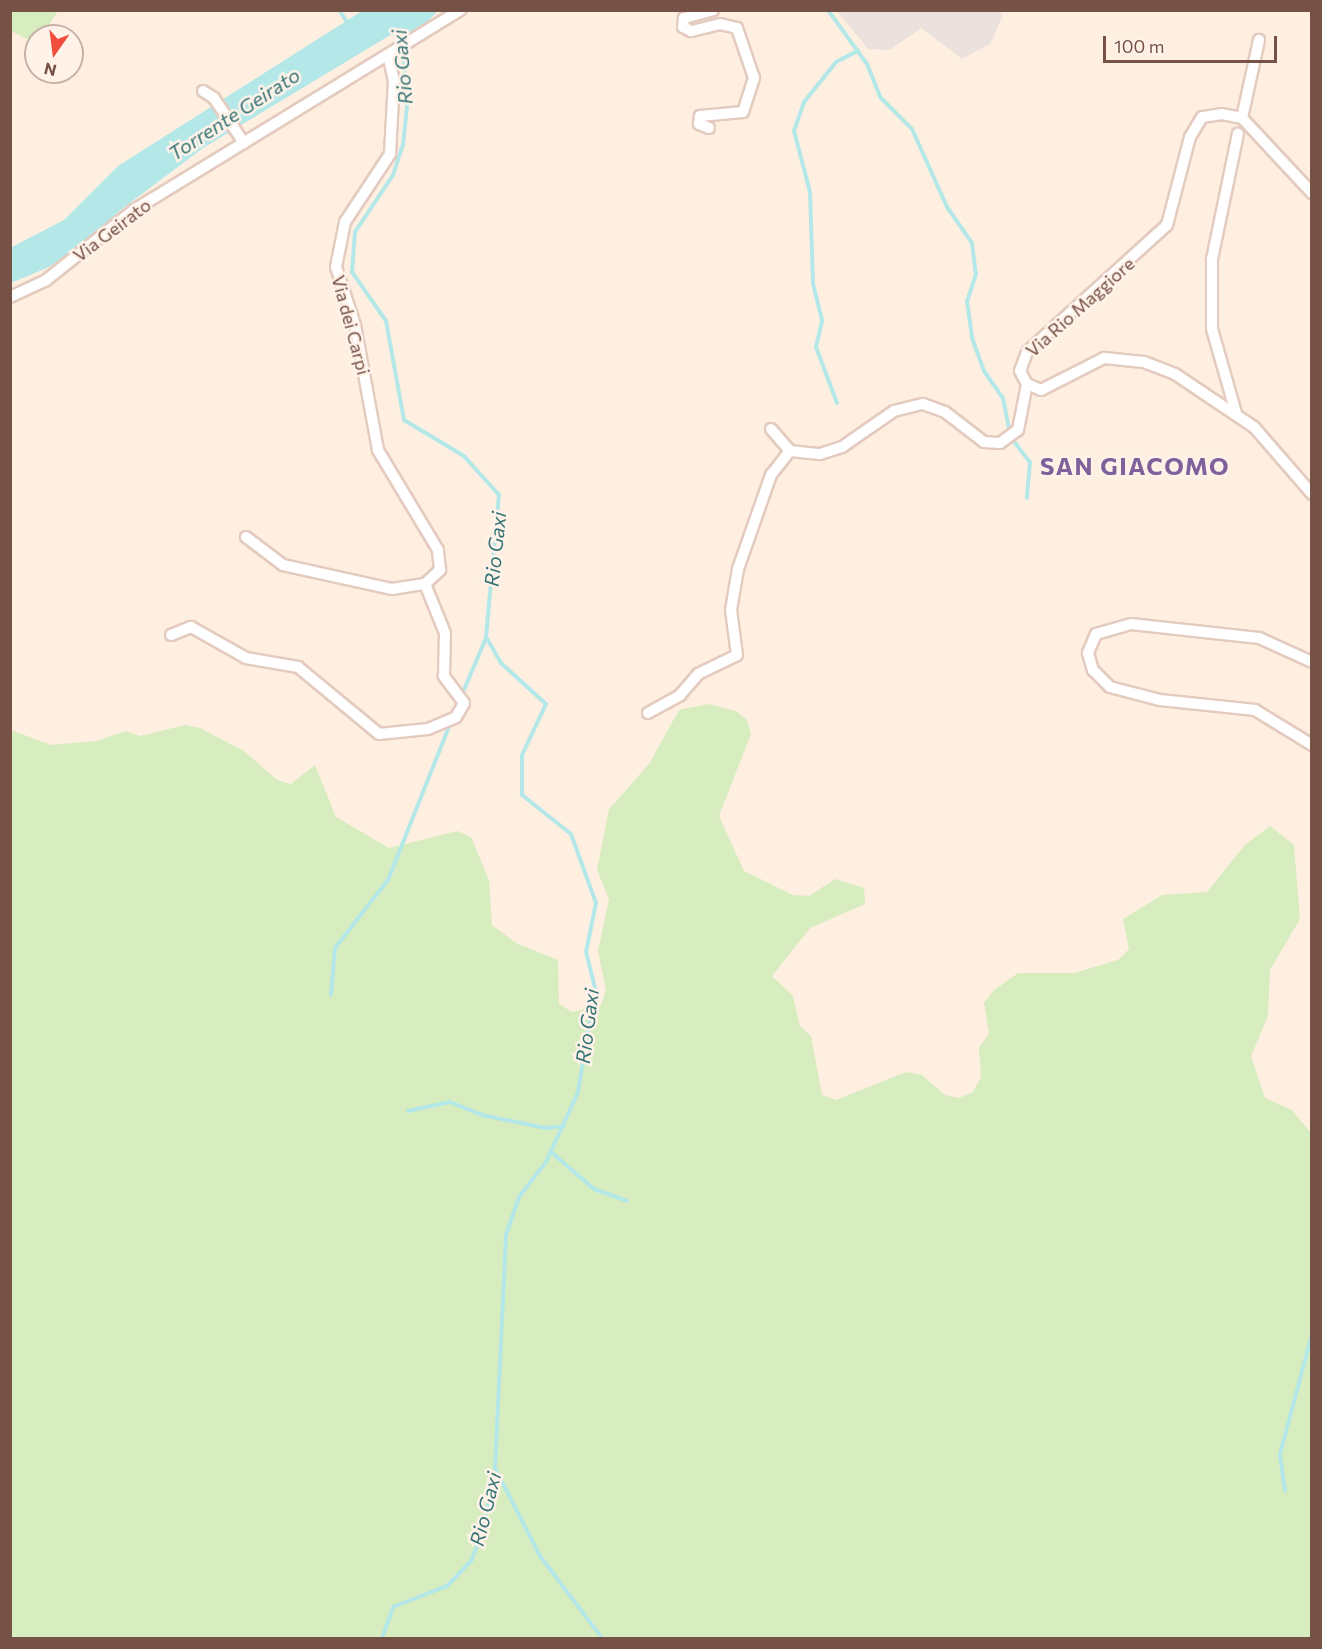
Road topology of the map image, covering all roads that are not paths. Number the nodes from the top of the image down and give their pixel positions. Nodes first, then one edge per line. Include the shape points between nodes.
1 (461, 10) edge
2 (714, 10) edge
3 (1259, 40) dead end
4 (391, 55) junction
5 (202, 91) dead end
6 (1242, 118) junction
7 (709, 128) dead end
8 (1238, 134) dead end
9 (244, 143) junction
10 (1311, 193) edge
11 (10, 297) edge
12 (1027, 384) junction
13 (1236, 413) junction
14 (771, 429) dead end
15 (790, 451) junction
16 (1311, 494) edge
17 (246, 537) dead end
18 (425, 584) junction
19 (171, 635) dead end
20 (1311, 662) edge
21 (648, 713) dead end
22 (1311, 745) edge

1 - 4 street, Via Geirato
2 - 7 street via 684,18 683,27 691,31 720,24 737,28 754,78 743,112 700,116 699,124
3 - 6 street
4 - 9 street, Via Geirato
4 - 18 street, Via dei Carpi via 394,81 390,154 345,222 336,267 355,325 378,450 440,554 438,574
5 - 9 street via 214,98
6 - 10 street
6 - 12 street, Via Rio Maggiore via 1216,114 1197,122 1167,225 1027,352 1020,371
8 - 13 street via 1212,269 1212,329
9 - 11 street, Via Geirato via 134,210 45,281
12 - 13 street, Via Rio Maggiore via 1051,388 1074,369 1104,358 1144,362 1197,385
12 - 15 street via 1022,421 1000,443 984,442 945,412 923,404 894,411 830,452
13 - 16 street, Via Rio Maggiore via 1275,447
14 - 15 street
15 - 21 street via 771,475 738,569 731,610 737,655 698,674 680,695
17 - 18 street via 283,565 396,590
18 - 19 street via 445,633 444,676 464,703 456,717 428,729 379,734 298,667 246,658 191,627
20 - 22 street via 1259,638 1131,624 1096,634 1088,653 1093,670 1110,687 1160,700 1255,710

